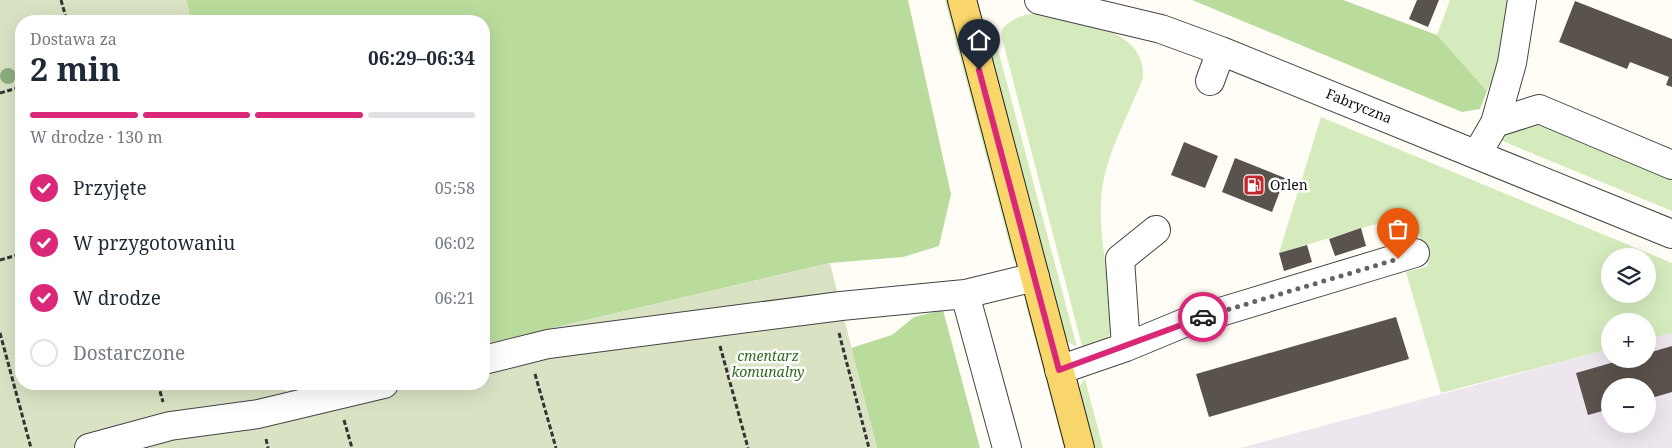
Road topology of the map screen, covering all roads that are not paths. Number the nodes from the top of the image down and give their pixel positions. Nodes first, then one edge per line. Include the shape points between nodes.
1 (1039, 0) edge
2 (1522, 0) edge
3 (965, 1) edge
4 (1221, 51) junction
5 (1210, 82) dead end
6 (1495, 123) junction
7 (1476, 154) junction
8 (1672, 165) edge
9 (1156, 230) dead end
10 (1672, 234) edge
11 (1415, 253) dead end
12 (1035, 277) junction
13 (965, 294) junction
14 (1126, 347) junction
15 (490, 358) edge
16 (1059, 370) junction
17 (359, 390) edge
18 (89, 448) edge
19 (1007, 448) edge
20 (1080, 448) edge

1 - 4 street, Fabryczna via 1161,29
2 - 6 street via 1512,63
3 - 12 main road
4 - 5 street
4 - 7 street, Fabryczna
6 - 7 street
6 - 8 street via 1539,109
7 - 10 street, Fabryczna
9 - 14 street via 1120,259
11 - 14 street via 1184,323
12 - 13 street
12 - 16 main road
13 - 15 street via 836,306 548,344
13 - 19 street
14 - 16 street
16 - 20 main road
17 - 18 street via 258,414 170,426

